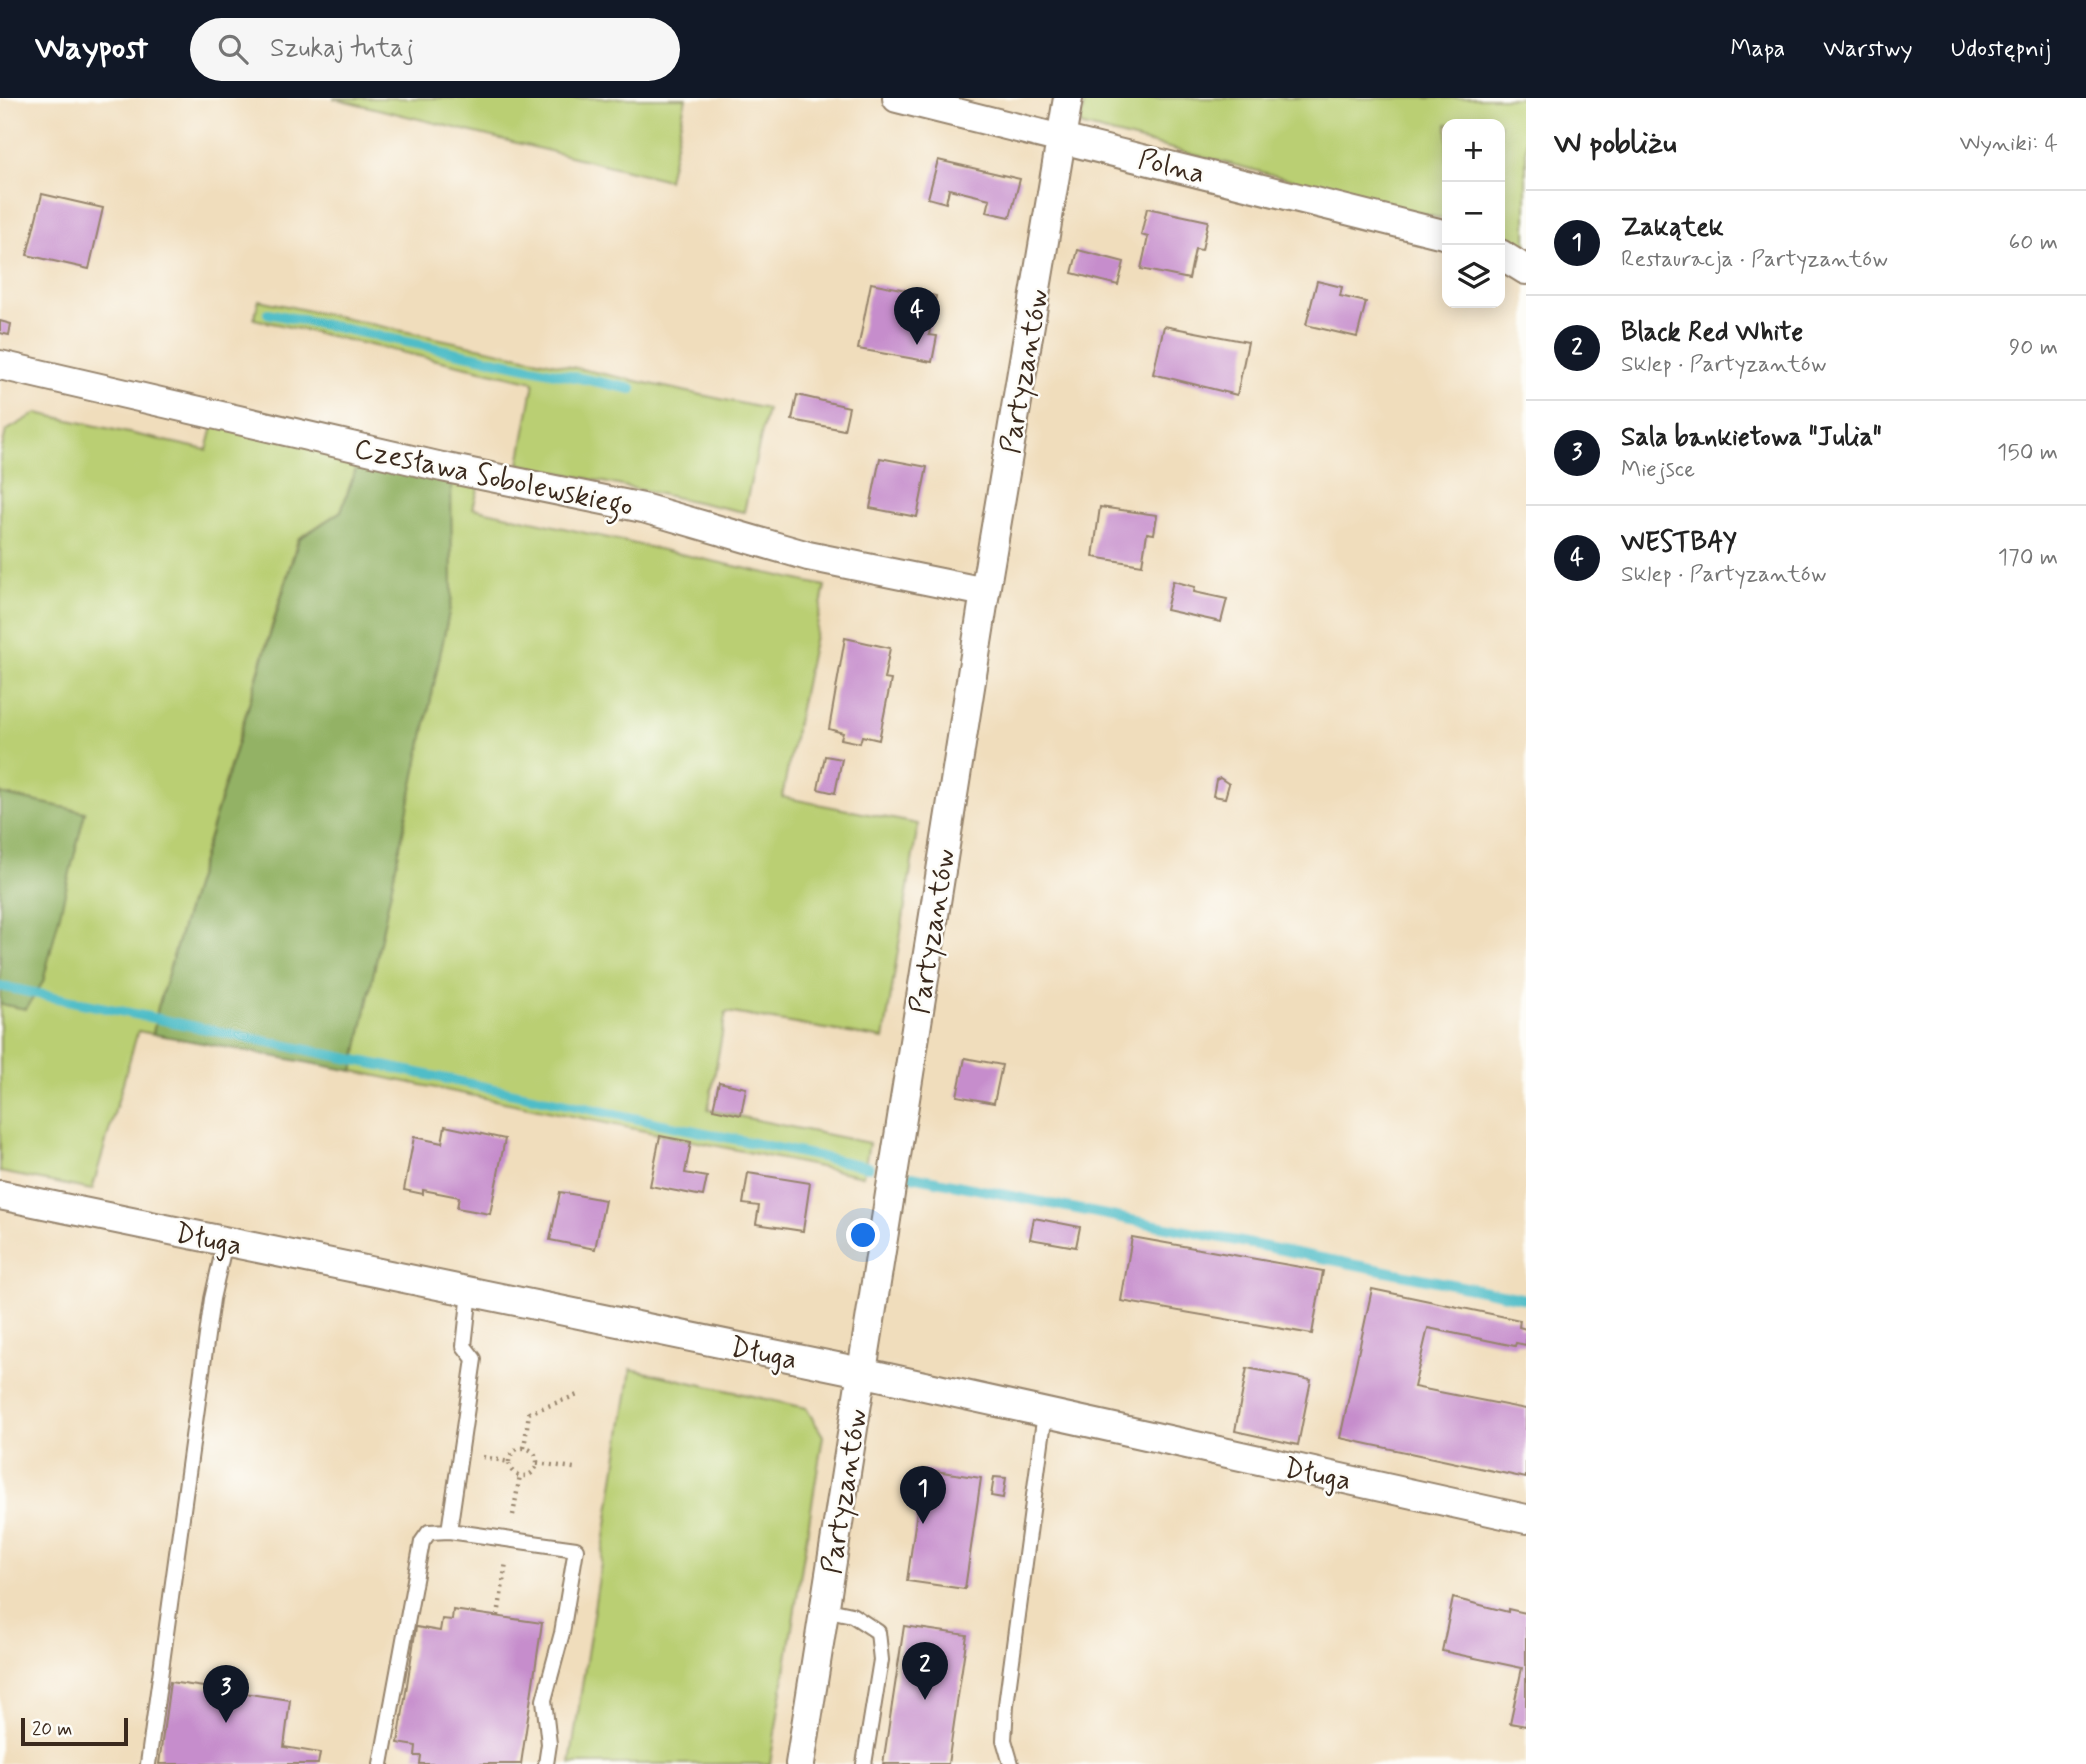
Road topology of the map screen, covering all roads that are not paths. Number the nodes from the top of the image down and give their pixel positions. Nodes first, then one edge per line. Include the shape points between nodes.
1 (897, 98) edge
2 (1068, 98) edge
3 (1062, 138) junction
4 (1442, 234) edge
5 (1505, 257) edge
6 (1526, 270) edge
7 (0, 365) edge
8 (985, 592) junction
9 (0, 1195) edge
10 (225, 1242) junction
11 (470, 1292) junction
12 (861, 1372) junction
13 (1045, 1413) junction
14 (1526, 1519) edge
15 (449, 1531) junction
16 (824, 1609) junction
17 (148, 1764) edge
18 (381, 1764) edge
19 (546, 1764) edge
20 (800, 1764) edge
21 (864, 1764) edge
22 (1011, 1764) edge

1 - 3 street, Polna
2 - 3 street, Partyzantów
3 - 4 street, Polna
3 - 8 street, Partyzantów
5 - 6 street
7 - 8 street, Czesława Sobolewskiego via 643,508 807,556
8 - 12 street, Partyzantów
9 - 10 street, Długa
10 - 11 street, Długa
10 - 17 lane via 212,1299
11 - 12 street, Długa
11 - 15 lane via 464,1346 474,1359
12 - 13 street, Długa
12 - 16 street, Partyzantów
13 - 14 street, Długa
13 - 22 lane via 1006,1705 1004,1740
15 - 18 lane via 429,1532 422,1542
15 - 19 lane via 576,1549 562,1633 544,1700 549,1744
16 - 20 street, Partyzantów
16 - 21 lane via 852,1615 878,1632 881,1660

